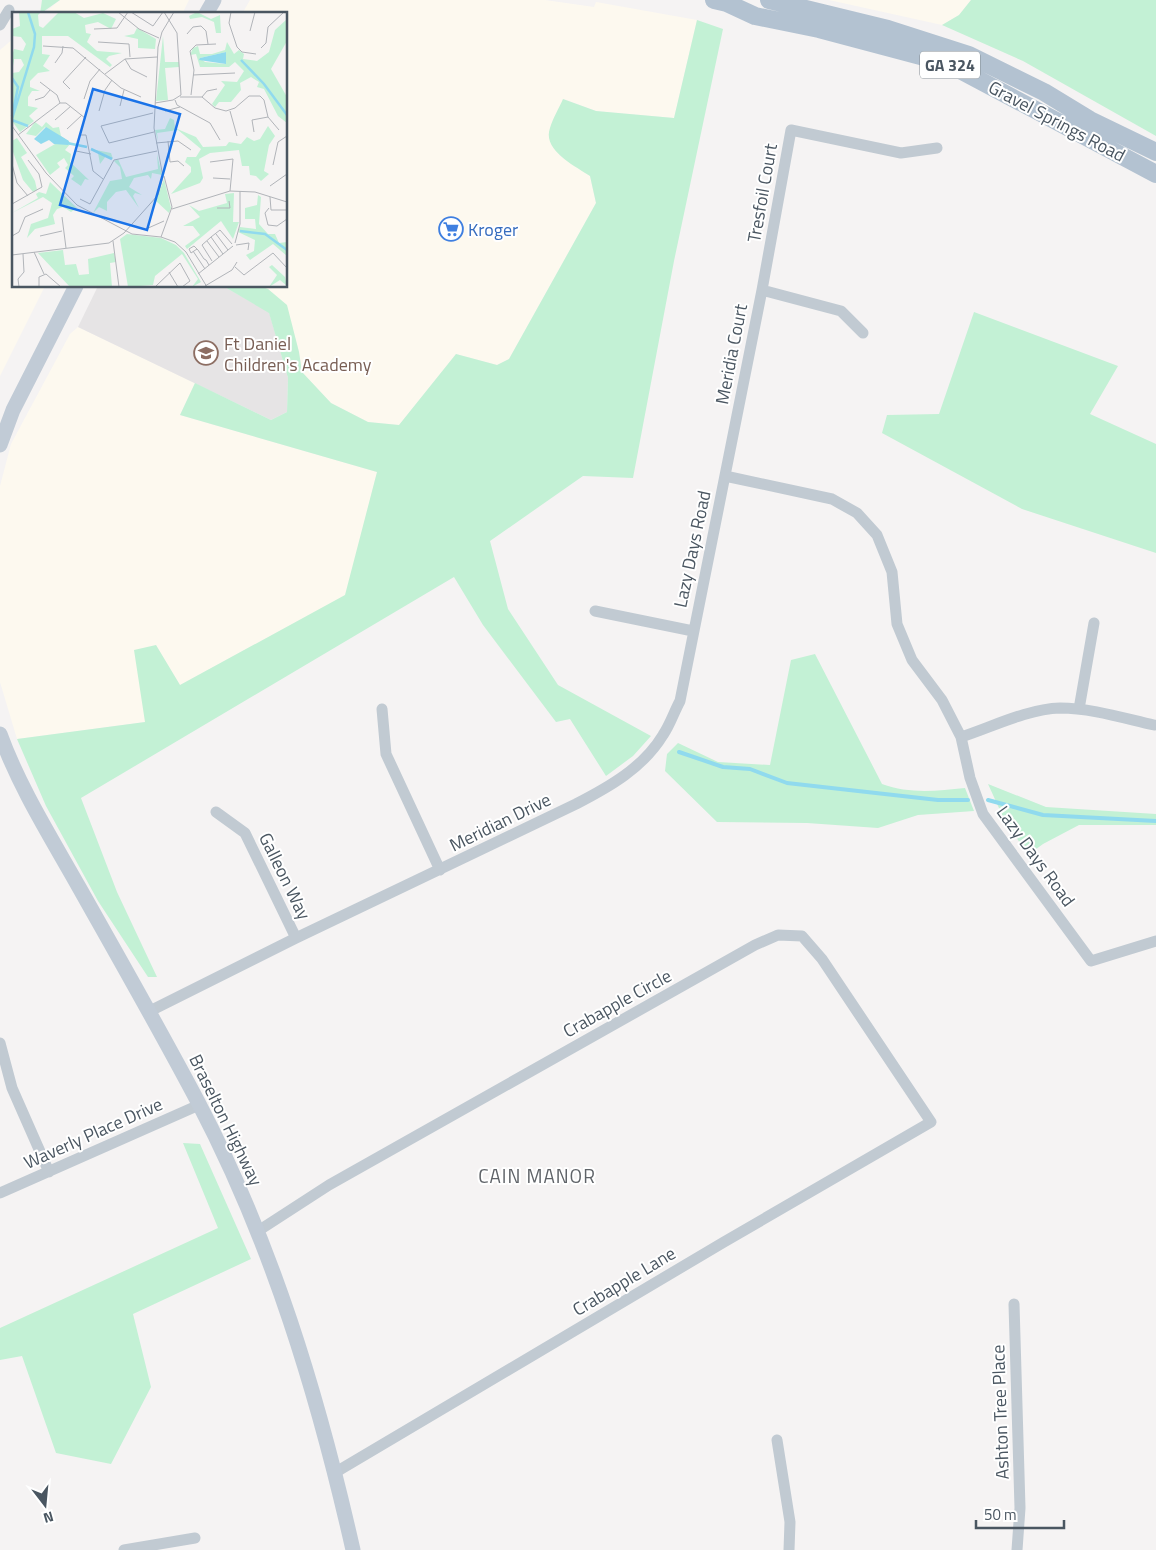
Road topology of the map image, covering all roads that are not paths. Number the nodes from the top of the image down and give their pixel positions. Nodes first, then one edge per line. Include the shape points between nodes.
1 (214, 0) edge
2 (746, 0) edge
3 (770, 0) edge
4 (720, 1) edge
5 (9, 10) dead end
6 (207, 12) edge
7 (0, 25) edge
8 (937, 148) dead end
9 (1156, 152) edge
10 (1156, 174) edge
11 (75, 288) edge
12 (762, 290) junction
13 (863, 333) dead end
14 (0, 446) edge
15 (725, 476) junction
16 (595, 611) dead end
17 (1094, 623) dead end
18 (693, 631) junction
19 (382, 709) dead end
20 (1080, 709) junction
21 (1154, 725) dead end
22 (961, 737) junction
23 (1, 739) edge
24 (216, 812) dead end
25 (440, 870) junction
26 (296, 938) junction
27 (1156, 941) edge
28 (150, 1012) junction
29 (0, 1043) edge
30 (199, 1105) junction
31 (931, 1122) joint
32 (49, 1172) junction
33 (0, 1192) edge
34 (258, 1231) junction
35 (1014, 1304) dead end
36 (776, 1440) dead end
37 (336, 1472) junction
38 (195, 1538) dead end
39 (124, 1550) edge
40 (354, 1550) edge
41 (789, 1550) edge
42 (1017, 1550) edge

1 - 6 main road
2 - 4 main road, Gravel Springs Road / GA 324
3 - 9 main road, Gravel Springs Road / GA 324 via 888,29 969,55
4 - 10 main road, Gravel Springs Road / GA 324 via 755,16 820,29 947,63
5 - 7 street
8 - 12 street, Tresfoil Court via 901,153 791,130
11 - 14 main road via 13,410
12 - 13 street, Meridia Court via 841,311
12 - 15 street, Meridia Court
15 - 18 street, Lazy Days Road
15 - 22 street, Lazy Days Road via 832,499 857,513 877,535 892,572 897,624 912,660 942,700
16 - 18 street
17 - 20 street
18 - 25 street, Meridian Drive via 680,701 663,736 638,764 615,784
19 - 25 street via 386,754
20 - 21 street
20 - 22 street via 1036,712
22 - 27 street, Lazy Days Road via 970,778 983,814 1091,961
23 - 28 main road, Braselton Highway via 30,801
24 - 26 street, Galleon Way via 245,833
25 - 26 street, Meridian Drive
26 - 28 street, Meridian Drive
28 - 30 main road, Braselton Highway
29 - 32 street via 12,1088
30 - 32 street, Waverly Place Drive
30 - 34 main road, Braselton Highway
31 - 34 street, Crabapple Circle via 822,959 802,936 778,935 329,1185
31 - 37 street, Crabapple Lane
32 - 33 street, Waverly Place Drive
34 - 37 main road, Braselton Highway via 303,1358
35 - 42 street, Ashton Tree Place via 1020,1508
36 - 41 street via 790,1522
37 - 40 main road, Braselton Highway
38 - 39 street

